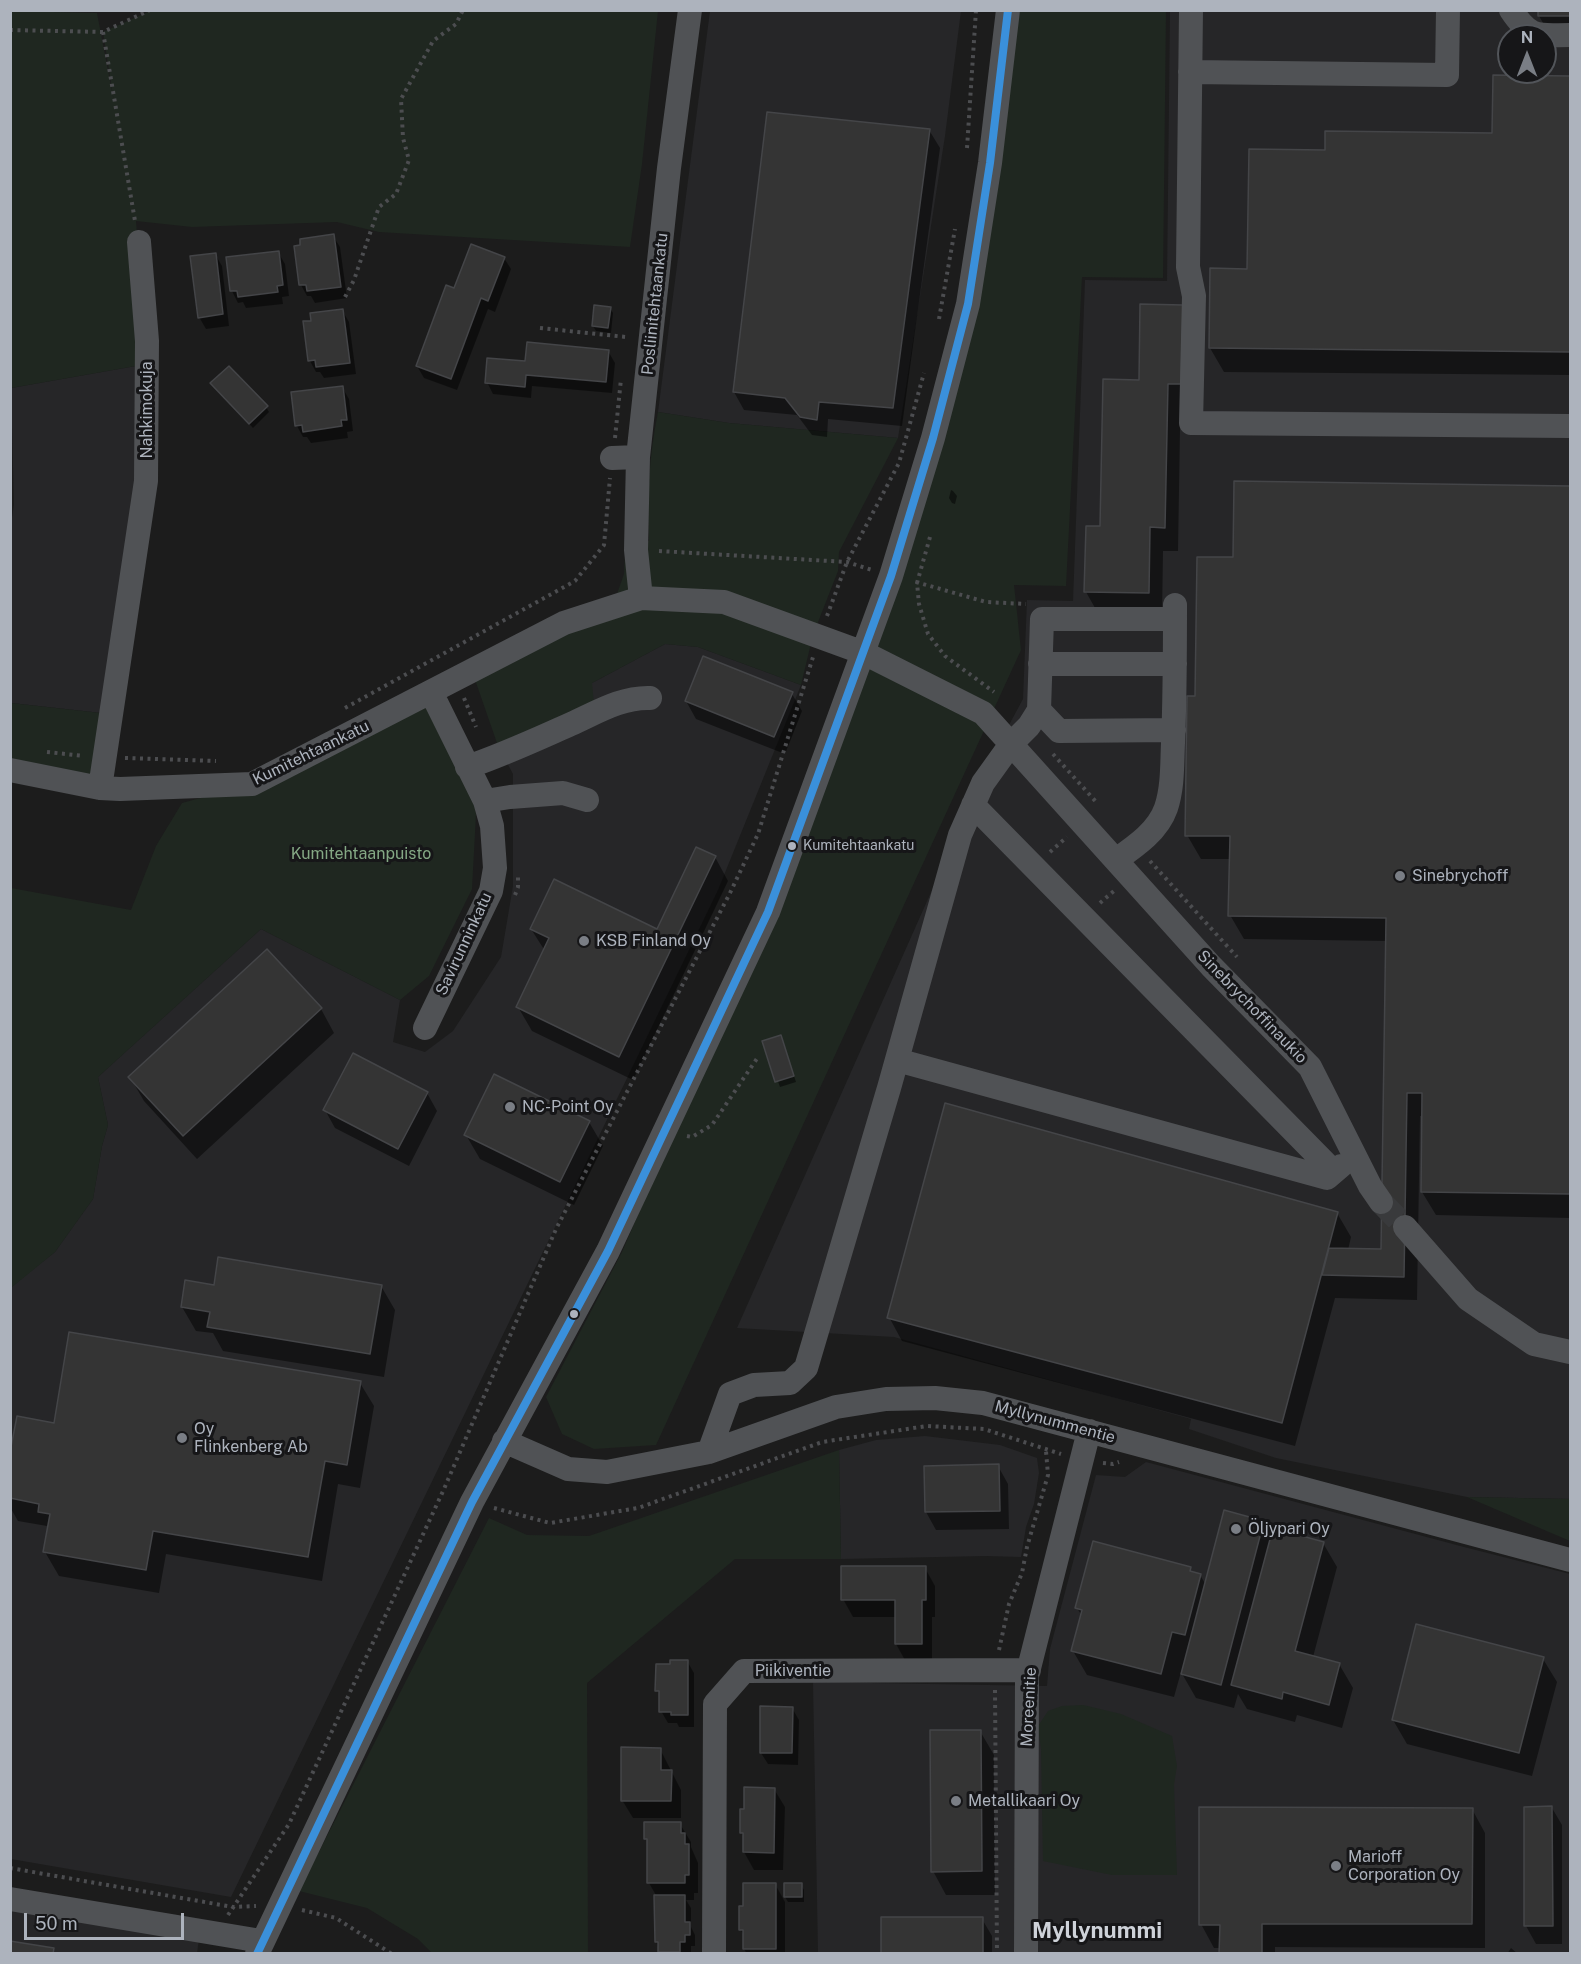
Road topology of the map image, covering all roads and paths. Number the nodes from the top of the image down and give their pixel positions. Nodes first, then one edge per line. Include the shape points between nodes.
1 (150, 10) edge
2 (463, 10) edge
3 (690, 10) edge
4 (976, 10) edge
5 (1008, 10) edge
6 (1191, 10) edge
7 (1448, 10) edge
8 (1511, 10) edge
9 (10, 30) edge
10 (103, 32) junction
11 (1570, 35) edge
12 (1190, 72) junction
13 (967, 154) dead end
14 (955, 224) dead end
15 (138, 242) joint
16 (345, 297) dead end
17 (540, 328) dead end
18 (937, 330) dead end
19 (625, 348) dead end
20 (927, 363) dead end
21 (622, 370) dead end
22 (1570, 426) edge
23 (638, 457) junction
24 (612, 458) junction
25 (930, 537) dead end
26 (604, 544) junction
27 (636, 550) junction
28 (847, 562) junction
29 (891, 576) junction
30 (641, 598) junction
31 (819, 638) junction
32 (864, 653) junction
33 (1040, 664) junction
34 (1175, 664) junction
35 (431, 692) junction
36 (650, 698) dead end
37 (1038, 710) junction
38 (337, 712) dead end
39 (1174, 730) junction
40 (1011, 744) junction
41 (46, 752) dead end
42 (106, 758) junction
43 (226, 761) dead end
44 (467, 767) junction
45 (10, 770) edge
46 (100, 788) junction
47 (587, 800) dead end
48 (485, 801) junction
49 (973, 805) junction
50 (1116, 860) junction
51 (425, 1028) dead end
52 (758, 1057) dead end
53 (897, 1060) junction
54 (664, 1133) junction
55 (1354, 1154) junction
56 (1334, 1172) junction
57 (1382, 1202) tunnel mouth
58 (1405, 1227) tunnel mouth
59 (1570, 1352) edge
60 (1089, 1431) junction
61 (504, 1441) junction
62 (1146, 1447) junction
63 (709, 1452) junction
64 (1082, 1459) junction
65 (444, 1489) junction
66 (472, 1502) junction
67 (1570, 1560) edge
68 (1029, 1670) junction
69 (10, 1868) edge
70 (10, 1899) edge
71 (280, 1905) junction
72 (233, 1907) junction
73 (259, 1947) edge
74 (392, 1953) edge
75 (714, 1953) edge
76 (1026, 1953) edge

1 - 10 path
2 - 16 path via 456,24 433,41 401,99 403,138 409,160 396,194 379,207
3 - 23 street, Posliinitehtaankatu
4 - 13 path
5 - 29 street via 969,304 921,483
6 - 12 street
7 - 12 street via 1447,75
8 - 11 street via 1522,27 1537,35
9 - 10 path
10 - 15 path
12 - 22 street via 1188,267 1194,296 1191,423
14 - 18 path
15 - 42 street, Nahkimokuja via 147,341 146,481
17 - 19 path via 626,337
20 - 28 path via 899,463
21 - 24 path
23 - 24 street
23 - 27 street, Posliinitehtaankatu
24 - 26 path
25 - 29 path via 917,583
26 - 27 path
26 - 38 path via 574,581
27 - 28 path
27 - 30 street, Posliinitehtaankatu
28 - 29 path
28 - 31 path
29 - 32 street
30 - 31 street, Kumitehtaankatu via 724,602
30 - 35 street, Kumitehtaankatu via 564,623
31 - 32 street, Kumitehtaankatu
31 - 65 path via 758,834 556,1229
32 - 40 street, Sinebrychoffinaukio via 983,713
32 - 54 street via 768,912
33 - 34 street
33 - 34 street via 1042,619 1175,612
33 - 37 street
34 - 39 street
35 - 44 street, Savirunninkatu
35 - 46 street, Kumitehtaankatu via 252,784
36 - 44 street via 615,704
37 - 39 street via 1059,731
37 - 40 street
39 - 50 street via 1166,809 1153,831
40 - 49 street via 983,783
40 - 50 street, Sinebrychoffinaukio
41 - 42 path
42 - 43 path
42 - 46 street, Nahkimokuja
44 - 48 street, Savirunninkatu
45 - 46 street, Kumitehtaankatu
47 - 48 street via 563,793
48 - 51 street, Savirunninkatu via 492,826 495,868 490,891
49 - 53 street via 960,835
49 - 56 street
50 - 55 street, Sinebrychoffinaukio via 1211,966 1310,1067
52 - 54 path via 712,1125 692,1137
53 - 56 street via 1327,1178
53 - 63 street via 806,1368 790,1383 754,1385 730,1394
54 - 61 street via 608,1251
55 - 56 street
55 - 57 street, Sinebrychoffinaukio
58 - 59 street via 1468,1299 1534,1344
60 - 62 street, Myllynummentie
60 - 63 street, Myllynummentie via 983,1403 935,1398 886,1399 836,1407
60 - 64 street, Moreenitie
61 - 63 street, Myllynummentie via 568,1469 607,1472
61 - 66 street
62 - 64 path via 1113,1464
62 - 67 street, Myllynummentie
64 - 66 path via 984,1429 927,1426 822,1442 638,1508 550,1523
64 - 68 street, Moreenitie
65 - 66 path
65 - 72 path via 289,1824
66 - 71 street
68 - 75 street, Piikiventie via 744,1671 715,1704
68 - 76 street, Moreenitie
69 - 72 path
70 - 73 street
71 - 72 path
71 - 73 street
71 - 74 path via 336,1918

